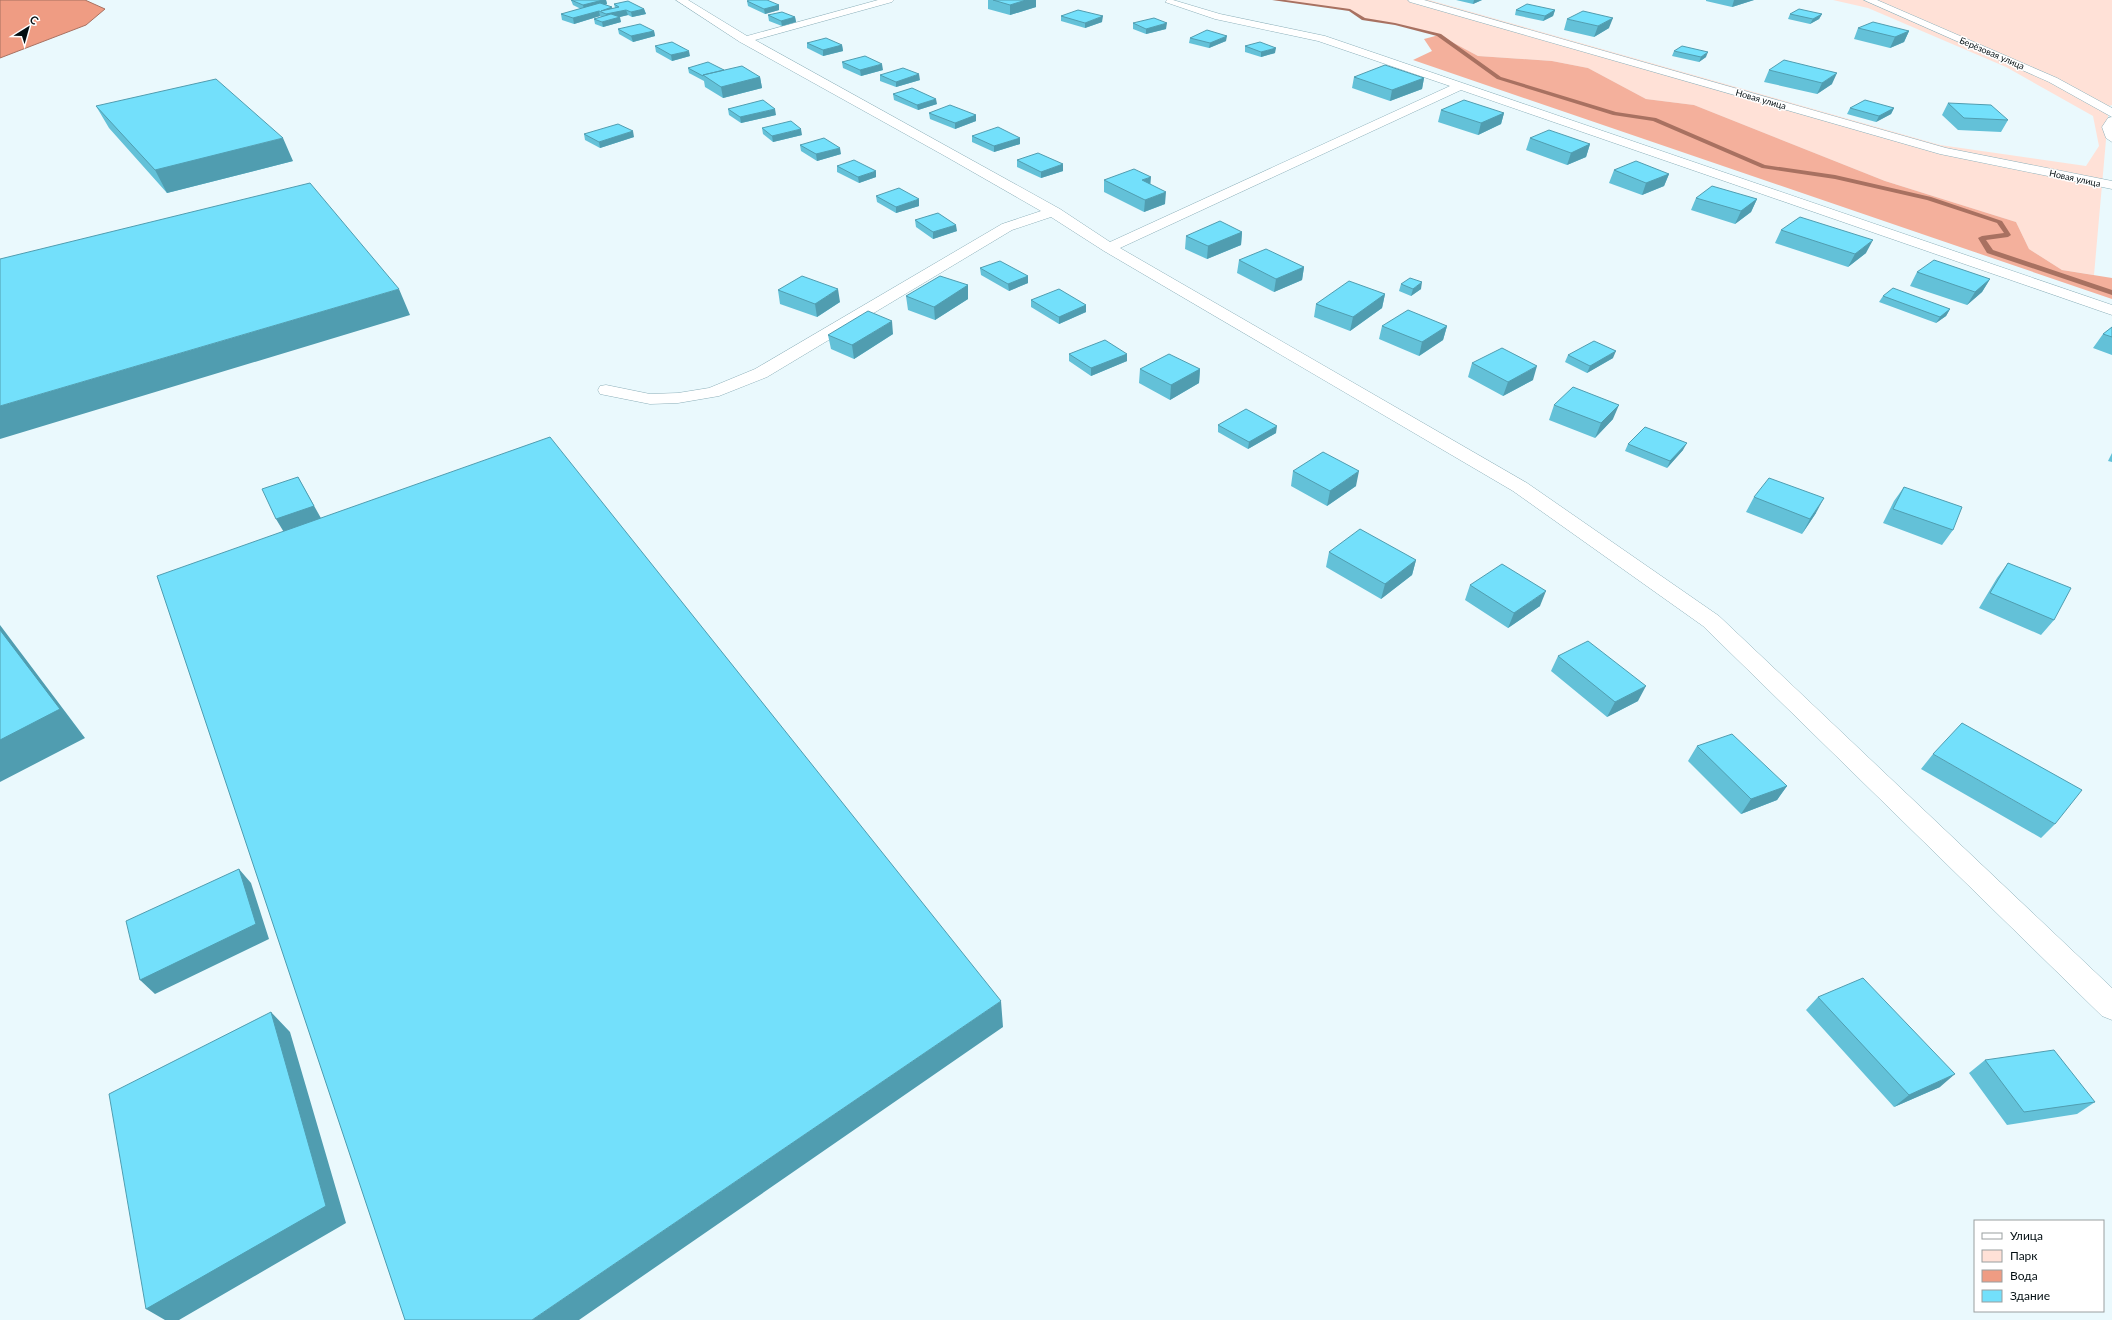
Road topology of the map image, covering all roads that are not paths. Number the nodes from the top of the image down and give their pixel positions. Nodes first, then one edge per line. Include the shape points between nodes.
1 (682, 0) edge
2 (889, 0) edge
3 (1413, 0) edge
4 (1868, 0) edge
5 (1170, 2) dead end
6 (744, 40) junction
7 (1460, 86) junction
8 (2112, 113) edge
9 (2112, 122) edge
10 (2112, 138) edge
11 (2112, 185) edge
12 (1055, 212) junction
13 (1109, 248) junction
14 (2112, 310) edge
15 (606, 390) dead end
16 (2112, 1007) edge

1 - 6 street
2 - 6 street
3 - 11 street, Новая улица via 1944,151
4 - 8 street, Берёзовая улица via 2053,80
5 - 7 street via 1218,17 1321,38
6 - 12 street
7 - 13 street
7 - 14 street
9 - 10 street via 2108,127
12 - 13 street
12 - 15 street via 1007,228 761,373 713,392 678,398 650,399
13 - 16 street via 1520,487 1711,621

